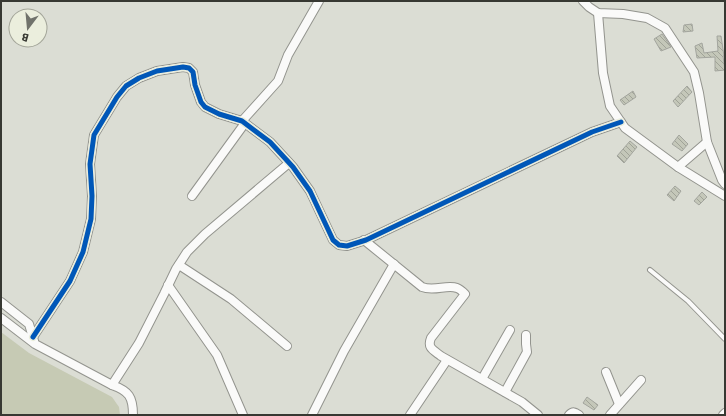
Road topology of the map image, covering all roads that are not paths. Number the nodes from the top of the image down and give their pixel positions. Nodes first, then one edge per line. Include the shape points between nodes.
1 (319, 1) edge
2 (582, 1) edge
3 (598, 13) junction
4 (243, 122) junction
5 (622, 122) junction
6 (707, 142) junction
7 (289, 163) junction
8 (678, 167) junction
9 (725, 184) edge
10 (192, 196) dead end
11 (725, 196) edge
12 (364, 240) junction
13 (179, 264) junction
14 (394, 264) junction
15 (650, 270) dead end
16 (168, 284) junction
17 (1, 302) edge
18 (1, 318) edge
19 (510, 330) dead end
20 (526, 335) dead end
21 (725, 338) edge
22 (34, 341) junction
23 (287, 346) dead end
24 (447, 360) junction
25 (606, 372) dead end
26 (482, 379) junction
27 (641, 380) dead end
28 (112, 385) junction
29 (505, 392) junction
30 (620, 404) junction
31 (133, 415) edge
32 (243, 415) edge
33 (312, 415) edge
34 (410, 415) edge
35 (538, 415) edge
36 (570, 415) edge
37 (579, 415) edge
38 (610, 415) edge

1 - 4 street via 288,55 278,81
2 - 3 street
3 - 5 street via 603,73 610,106
3 - 6 street via 647,18 665,28 694,72
4 - 7 street via 270,142
4 - 10 street
4 - 22 street via 205,107 190,68 157,71 126,86 94,135 90,164 91,219 83,252 70,281
5 - 8 street via 625,128
5 - 12 street via 592,132
6 - 8 street
6 - 9 street
7 - 12 street via 310,191 333,240 339,245 347,246
7 - 13 street via 205,234
8 - 11 street
12 - 14 street
13 - 16 street
13 - 23 street via 230,299
14 - 24 street via 422,287 454,287 465,294 429,343 431,348
14 - 33 street via 344,351
15 - 21 lane via 688,301
16 - 28 street via 139,342
16 - 32 street via 217,356
17 - 22 street via 29,324
18 - 22 street
19 - 26 street
20 - 29 street via 527,352
22 - 28 street
24 - 26 street
24 - 34 street
25 - 30 street
26 - 29 street
27 - 30 street
28 - 31 street via 122,388 129,396 133,405
29 - 35 street
30 - 38 street
36 - 37 street via 575,412

